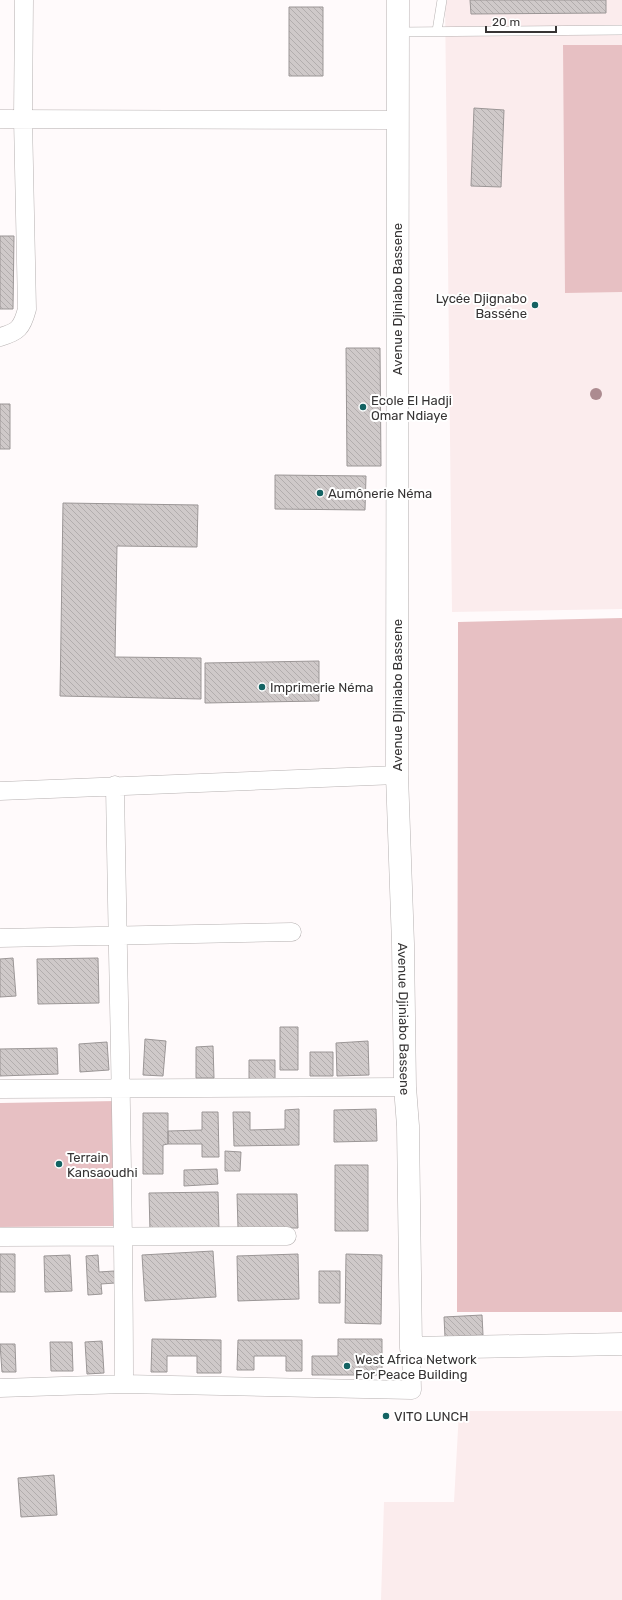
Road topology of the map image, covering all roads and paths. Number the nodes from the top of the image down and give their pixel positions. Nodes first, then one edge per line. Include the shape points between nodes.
1 (24, 0) edge
2 (398, 0) edge
3 (442, 0) edge
4 (622, 30) edge
5 (437, 31) junction
6 (398, 32) junction
7 (0, 119) edge
8 (23, 119) junction
9 (397, 120) junction
10 (0, 337) edge
11 (397, 775) junction
12 (115, 785) junction
13 (0, 791) edge
14 (292, 932) dead end
15 (117, 936) junction
16 (0, 938) edge
17 (406, 1087) junction
18 (120, 1088) junction
19 (0, 1089) edge
20 (287, 1236) dead end
21 (0, 1237) edge
22 (124, 1237) junction
23 (622, 1344) edge
24 (411, 1348) junction
25 (124, 1384) junction
26 (0, 1388) edge

1 - 8 street
2 - 6 main road, Avenue Djiniabo Bassene
3 - 5 lane
4 - 5 lane
5 - 6 lane
6 - 9 main road, Avenue Djiniabo Bassene
7 - 8 street
8 - 9 street
8 - 10 street via 27,309 23,323 14,333
9 - 11 main road, Avenue Djiniabo Bassene
11 - 12 street
11 - 17 main road, Avenue Djiniabo Bassene
12 - 13 street
12 - 15 street
14 - 15 street
15 - 16 street
15 - 18 street
17 - 18 street
17 - 24 main road, Avenue Djiniabo Bassene
18 - 19 street
18 - 22 street
20 - 22 street
21 - 22 street
22 - 25 street
23 - 24 main road
24 - 25 street, Avenue Djiniabo Bassene via 412,1390
25 - 26 street

